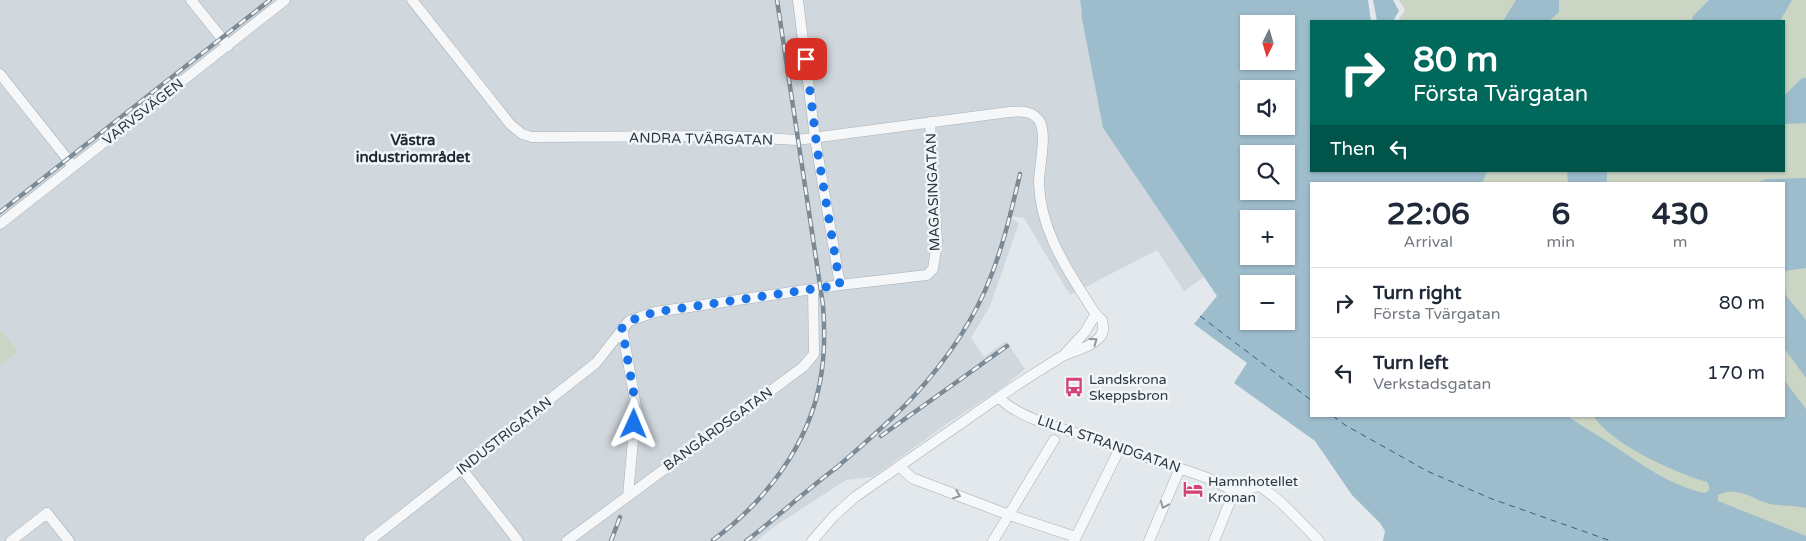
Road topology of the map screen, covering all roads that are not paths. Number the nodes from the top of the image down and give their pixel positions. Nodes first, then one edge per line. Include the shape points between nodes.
1 (191, 0) edge
2 (285, 0) edge
3 (412, 0) edge
4 (798, 0) edge
5 (228, 46) junction
6 (0, 74) edge
7 (930, 122) junction
8 (815, 138) junction
9 (73, 166) junction
10 (0, 224) edge
11 (840, 285) junction
12 (813, 289) junction
13 (1095, 315) junction
14 (626, 325) junction
15 (1063, 356) junction
16 (999, 397) junction
17 (1054, 440) dead end
18 (1120, 448) junction
19 (899, 466) junction
20 (1180, 468) junction
21 (462, 469) junction
22 (1234, 492) junction
23 (628, 496) junction
24 (1009, 515) junction
25 (1075, 539) edge
26 (11, 541) edge
27 (69, 541) edge
28 (370, 541) edge
29 (518, 541) edge
30 (567, 541) edge
31 (812, 541) edge
32 (993, 541) edge
33 (1149, 541) edge
34 (1214, 541) edge
35 (1320, 541) edge

1 - 5 street
2 - 5 street, VARVSVÄGEN
3 - 8 street, ANDRA TVÄRGATAN via 510,124 522,134 543,138
4 - 8 street
5 - 9 street, VARVSVÄGEN
6 - 9 street
7 - 8 street, ANDRA TVÄRGATAN
7 - 11 street, MAGASINGATAN via 938,242 933,269 927,275
7 - 13 street, ANDRA TVÄRGATAN via 1022,111 1034,115 1042,130 1040,193 1052,240
8 - 11 street
9 - 10 street, VARVSVÄGEN
11 - 12 street
12 - 14 street via 655,312
12 - 23 street, BANGÅRDSGATAN via 814,354 803,367
13 - 15 street via 1085,332
15 -> 13 street via 1081,350 1103,334 1102,320
14 - 21 street, INDUSTRIGATAN via 596,363
14 - 23 street via 636,406
15 - 16 street
16 - 18 street, LILLA STRANDGATAN via 1015,410 1046,424
16 - 19 street
17 - 24 street
18 - 20 street, LILLA STRANDGATAN
18 - 25 street
19 -> 24 street via 912,478
19 - 31 street via 855,497
20 - 22 street, LILLA STRANDGATAN via 1212,479
20 -> 33 street
21 - 28 street, INDUSTRIGATAN
21 - 29 street
22 - 34 street
22 - 35 street via 1259,486
23 - 30 street, BANGÅRDSGATAN
24 - 25 street
24 - 32 street
26 - 27 street via 47,513

